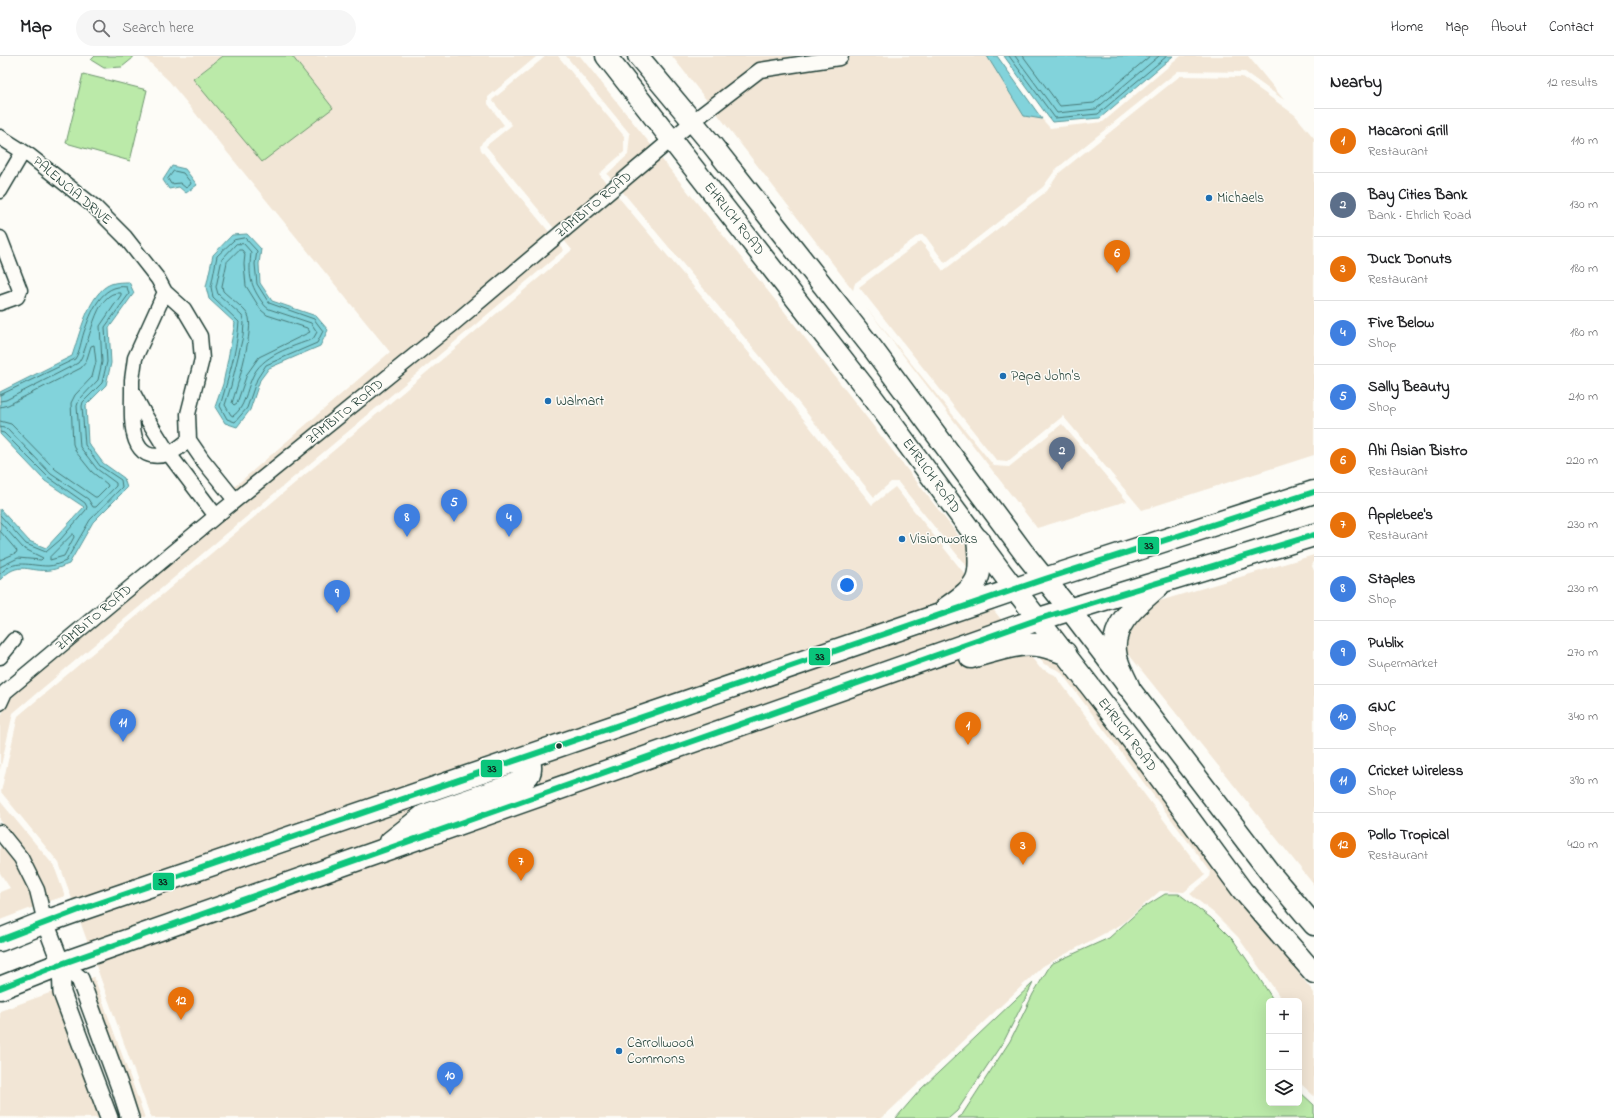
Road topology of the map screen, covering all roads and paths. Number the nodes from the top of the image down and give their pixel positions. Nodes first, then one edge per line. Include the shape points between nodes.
1 (606, 56) edge
2 (638, 56) edge
3 (841, 56) edge
4 (692, 122) junction
5 (0, 136) edge
6 (671, 139) junction
7 (23, 152) junction
8 (0, 191) edge
9 (0, 238) edge
10 (165, 292) junction
11 (0, 303) edge
12 (132, 391) junction
13 (189, 440) junction
14 (170, 454) junction
15 (1314, 492) edge
16 (235, 500) junction
17 (216, 516) junction
18 (1314, 535) edge
19 (978, 540) junction
20 (1045, 579) junction
21 (1166, 580) junction
22 (1016, 590) junction
23 (1069, 609) junction
24 (934, 618) junction
25 (1039, 620) junction
26 (14, 640) dead end
27 (1065, 653) junction
28 (0, 657) edge
29 (893, 672) junction
30 (1128, 686) junction
31 (0, 703) edge
32 (528, 757) junction
33 (0, 832) edge
34 (375, 854) junction
35 (45, 922) junction
36 (1314, 924) edge
37 (0, 940) edge
38 (61, 964) junction
39 (1314, 973) edge
40 (0, 988) edge
41 (109, 1118) edge
42 (130, 1118) edge

1 - 6 main road, EHRLICH ROAD
2 - 4 main road, EHRLICH ROAD
3 - 4 street, ZAMBITO ROAD via 760,70
4 - 6 street, ZAMBITO ROAD
4 - 20 main road, EHRLICH ROAD via 873,350
5 - 7 street, PALENCIA DRIVE
6 - 16 street, ZAMBITO ROAD via 453,324
6 - 19 main road, EHRLICH ROAD via 870,393
7 - 8 street
7 - 10 street, PALENCIA DRIVE via 96,208 125,237
9 - 11 street via 20,290 17,297
10 - 12 street via 135,358
10 - 13 street, PALENCIA DRIVE via 184,309 200,336 202,359 188,414
12 - 14 street
12 - 14 street via 135,441 141,450 152,456
13 - 14 street
13 - 16 street
14 - 17 street
15 - 20 main road
16 - 17 street, ZAMBITO ROAD
17 - 31 street, ZAMBITO ROAD via 5,692
18 - 21 main road
19 - 22 main road, EHRLICH ROAD
19 - 24 main road via 980,560 977,582 966,594
20 - 22 main road
20 - 23 main road, EHRLICH ROAD
21 - 23 main road
21 - 30 main road via 1135,605 1121,623 1115,638 1115,656
22 - 24 main road
22 - 25 main road, EHRLICH ROAD
23 - 25 main road
23 - 30 main road, EHRLICH ROAD
24 - 32 main road
25 - 27 main road, EHRLICH ROAD
25 - 29 main road
26 - 28 street
27 - 29 main road via 1039,645 1022,645 918,672
27 - 39 main road, EHRLICH ROAD via 1242,890
29 - 34 main road
30 - 36 main road, EHRLICH ROAD via 1271,874
32 - 34 main road via 531,766 526,779 424,816
32 - 35 main road
33 - 35 street via 21,858 37,890
34 - 38 main road
35 - 37 main road
35 - 38 street
38 - 40 main road
38 - 41 street via 62,993
38 - 42 street via 80,979

